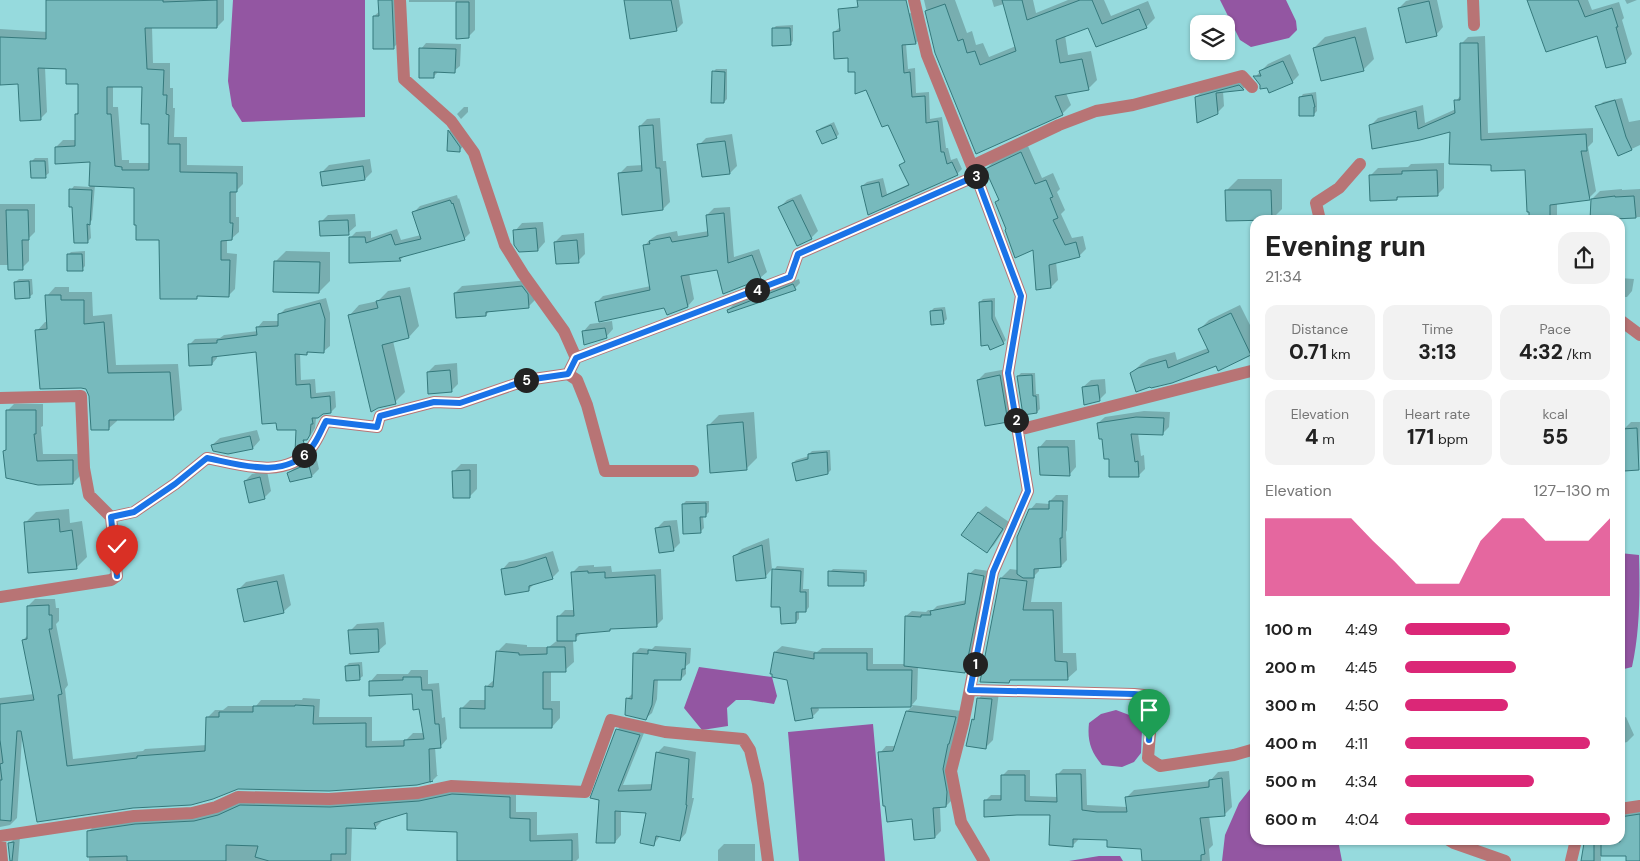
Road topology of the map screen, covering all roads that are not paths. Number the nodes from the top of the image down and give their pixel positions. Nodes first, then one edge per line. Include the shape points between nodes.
1 (400, 0) edge
2 (914, 0) edge
3 (1472, 0) edge
4 (1474, 25) dead end
5 (1252, 87) dead end
6 (1360, 164) dead end
7 (974, 171) junction
8 (1319, 215) edge
9 (1625, 324) edge
10 (1640, 335) edge
11 (576, 358) junction
12 (1250, 371) edge
13 (568, 374) junction
14 (0, 398) edge
15 (1018, 430) junction
16 (693, 471) dead end
17 (111, 517) junction
18 (0, 597) edge
19 (970, 690) junction
20 (1250, 750) edge
21 (1640, 806) edge
22 (1625, 808) edge
23 (0, 836) edge
24 (0, 840) edge
25 (1459, 845) edge
26 (1575, 845) edge
27 (2, 861) edge
28 (768, 861) edge
29 (984, 861) edge
30 (1505, 861) edge
31 (1571, 861) edge

1 - 11 street via 404,79 451,121 474,153 505,245 564,331
2 - 7 street via 927,56
3 - 4 street
5 - 7 street via 1242,76 1133,105 1096,111 1059,125
6 - 8 street via 1339,188 1316,203
7 - 11 street via 798,254 790,277
7 - 15 street via 1021,296 1008,373
9 - 10 street
11 - 13 street
12 - 15 street
13 - 16 street via 577,380 587,405 605,471
13 - 17 street via 527,380 460,403 434,402 380,416 377,427 326,421 311,448 293,464 260,468 207,458 134,512
14 - 17 street via 81,396 84,468 89,495
15 - 19 street via 1028,491 993,572
17 - 18 street via 117,576 111,580
19 - 20 street via 1153,696 1148,758 1160,766
19 - 29 street via 951,771 961,822
21 - 22 street
23 - 28 street via 134,816 192,813 216,808 238,797 329,799 418,793 451,786 585,792 611,720 665,732 742,739 750,750 756,776
24 - 27 street
25 - 30 street
26 - 31 street

